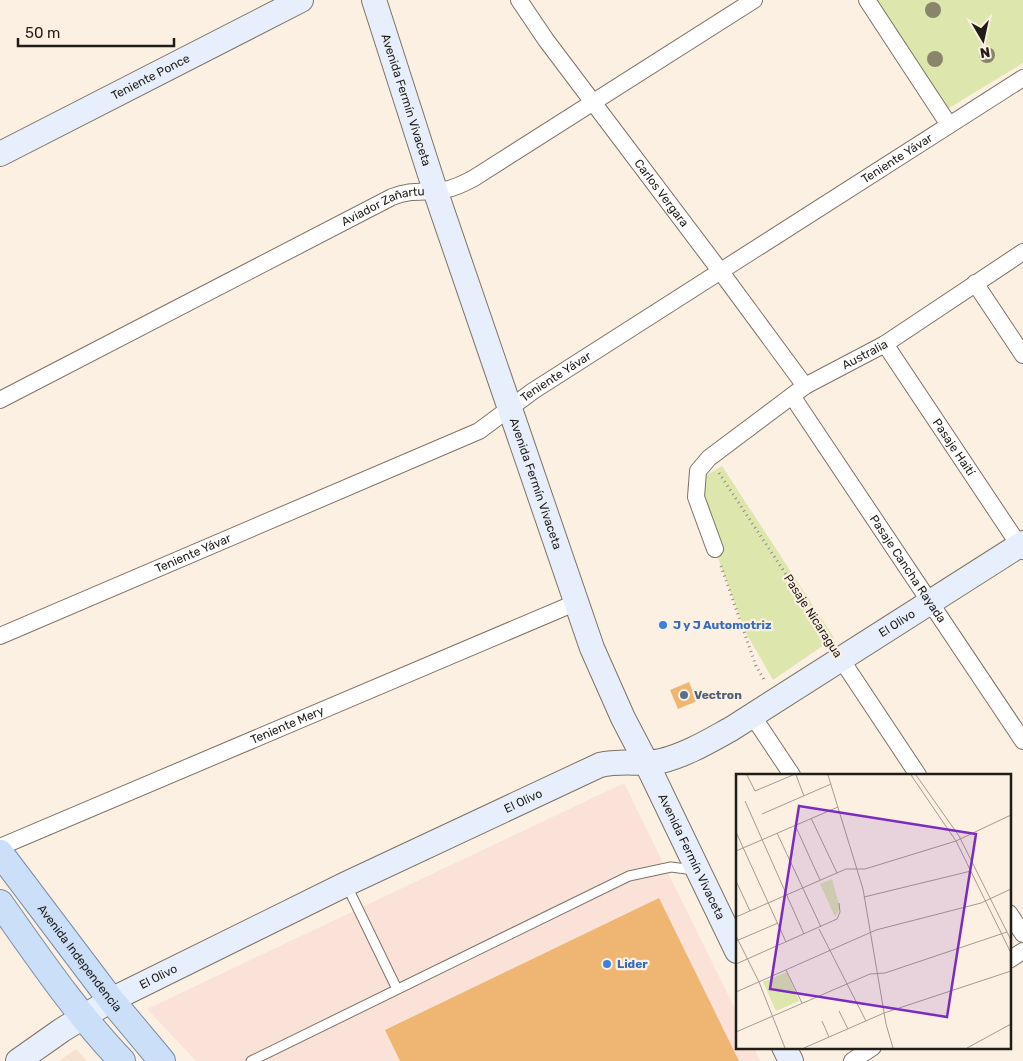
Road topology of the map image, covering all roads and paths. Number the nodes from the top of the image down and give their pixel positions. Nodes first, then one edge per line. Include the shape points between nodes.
1 (300, 0) edge
2 (374, 0) edge
3 (519, 0) edge
4 (754, 0) edge
5 (867, 0) edge
6 (1023, 78) edge
7 (594, 102) junction
8 (949, 125) junction
9 (0, 154) edge
10 (435, 190) junction
11 (1023, 252) edge
12 (721, 272) junction
13 (975, 283) junction
14 (885, 344) junction
15 (1023, 355) edge
16 (798, 391) junction
17 (0, 400) edge
18 (510, 408) junction
19 (709, 458) junction
20 (1022, 547) edge
21 (715, 549) joint
22 (930, 602) junction
23 (575, 603) junction
24 (0, 636) edge
25 (841, 659) junction
26 (776, 700) junction
27 (752, 716) junction
28 (1023, 740) edge
29 (646, 762) junction
30 (791, 774) edge
31 (917, 774) edge
32 (0, 847) edge
33 (0, 853) edge
34 (697, 870) junction
35 (346, 884) junction
36 (0, 903) edge
37 (1010, 914) edge
38 (1023, 934) edge
39 (736, 949) edge
40 (1023, 952) edge
41 (1010, 959) edge
42 (397, 989) junction
43 (111, 1000) junction
44 (84, 1017) junction
45 (784, 1048) edge
46 (872, 1048) edge
47 (18, 1061) edge
48 (122, 1061) edge
49 (162, 1061) edge
50 (251, 1061) edge
51 (791, 1061) edge
52 (852, 1061) edge

1 - 9 street, Teniente Ponce
2 - 10 street, Avenida Fermín Vivaceta
3 - 7 street, Carlos Vergara
4 - 7 street, Aviador Zañartu
5 - 8 street
6 - 8 street, Teniente Yávar
7 - 10 street, Aviador Zañartu via 474,178 456,187
7 - 12 street, Carlos Vergara
8 - 12 street, Teniente Yávar
10 - 17 street, Aviador Zañartu via 412,191 392,197
10 - 18 street, Avenida Fermín Vivaceta
11 - 13 street, Australia
12 - 16 street, Carlos Vergara
12 - 18 street, Teniente Yávar
13 - 14 street, Australia
13 - 15 street
14 - 16 street, Australia
14 - 20 street, Pasaje Haití
16 - 19 street, Australia
16 - 22 street, Pasaje Cancha Rayada
18 - 23 street, Avenida Fermín Vivaceta
18 - 24 street, Teniente Yávar via 479,431
19 - 21 street via 698,471 696,497
19 - 25 path, Pasaje Nicaragua
20 - 22 street, El Olivo
21 - 26 path via 756,666
22 - 25 street, El Olivo
22 - 28 street, Pasaje Cancha Rayada
23 - 29 street, Avenida Fermín Vivaceta via 608,686
23 - 32 street, Teniente Mery
25 - 26 street, El Olivo
25 - 31 street, Pasaje Nicaragua
26 - 27 street, El Olivo
27 - 29 street, El Olivo via 703,745 677,756
27 - 30 street
29 - 34 street, Avenida Fermín Vivaceta
29 - 35 street, El Olivo via 600,765
33 - 43 main road, Avenida Independencia
34 - 39 street, Avenida Fermín Vivaceta
34 - 42 lane via 671,867 629,876
35 - 42 lane
35 - 43 street, El Olivo
36 - 44 main road
37 - 38 street
40 - 41 street
42 - 50 lane
43 - 44 street, El Olivo
43 - 49 main road, Avenida Independencia
44 - 47 street, El Olivo
44 - 48 main road
45 - 51 street
46 - 52 street

